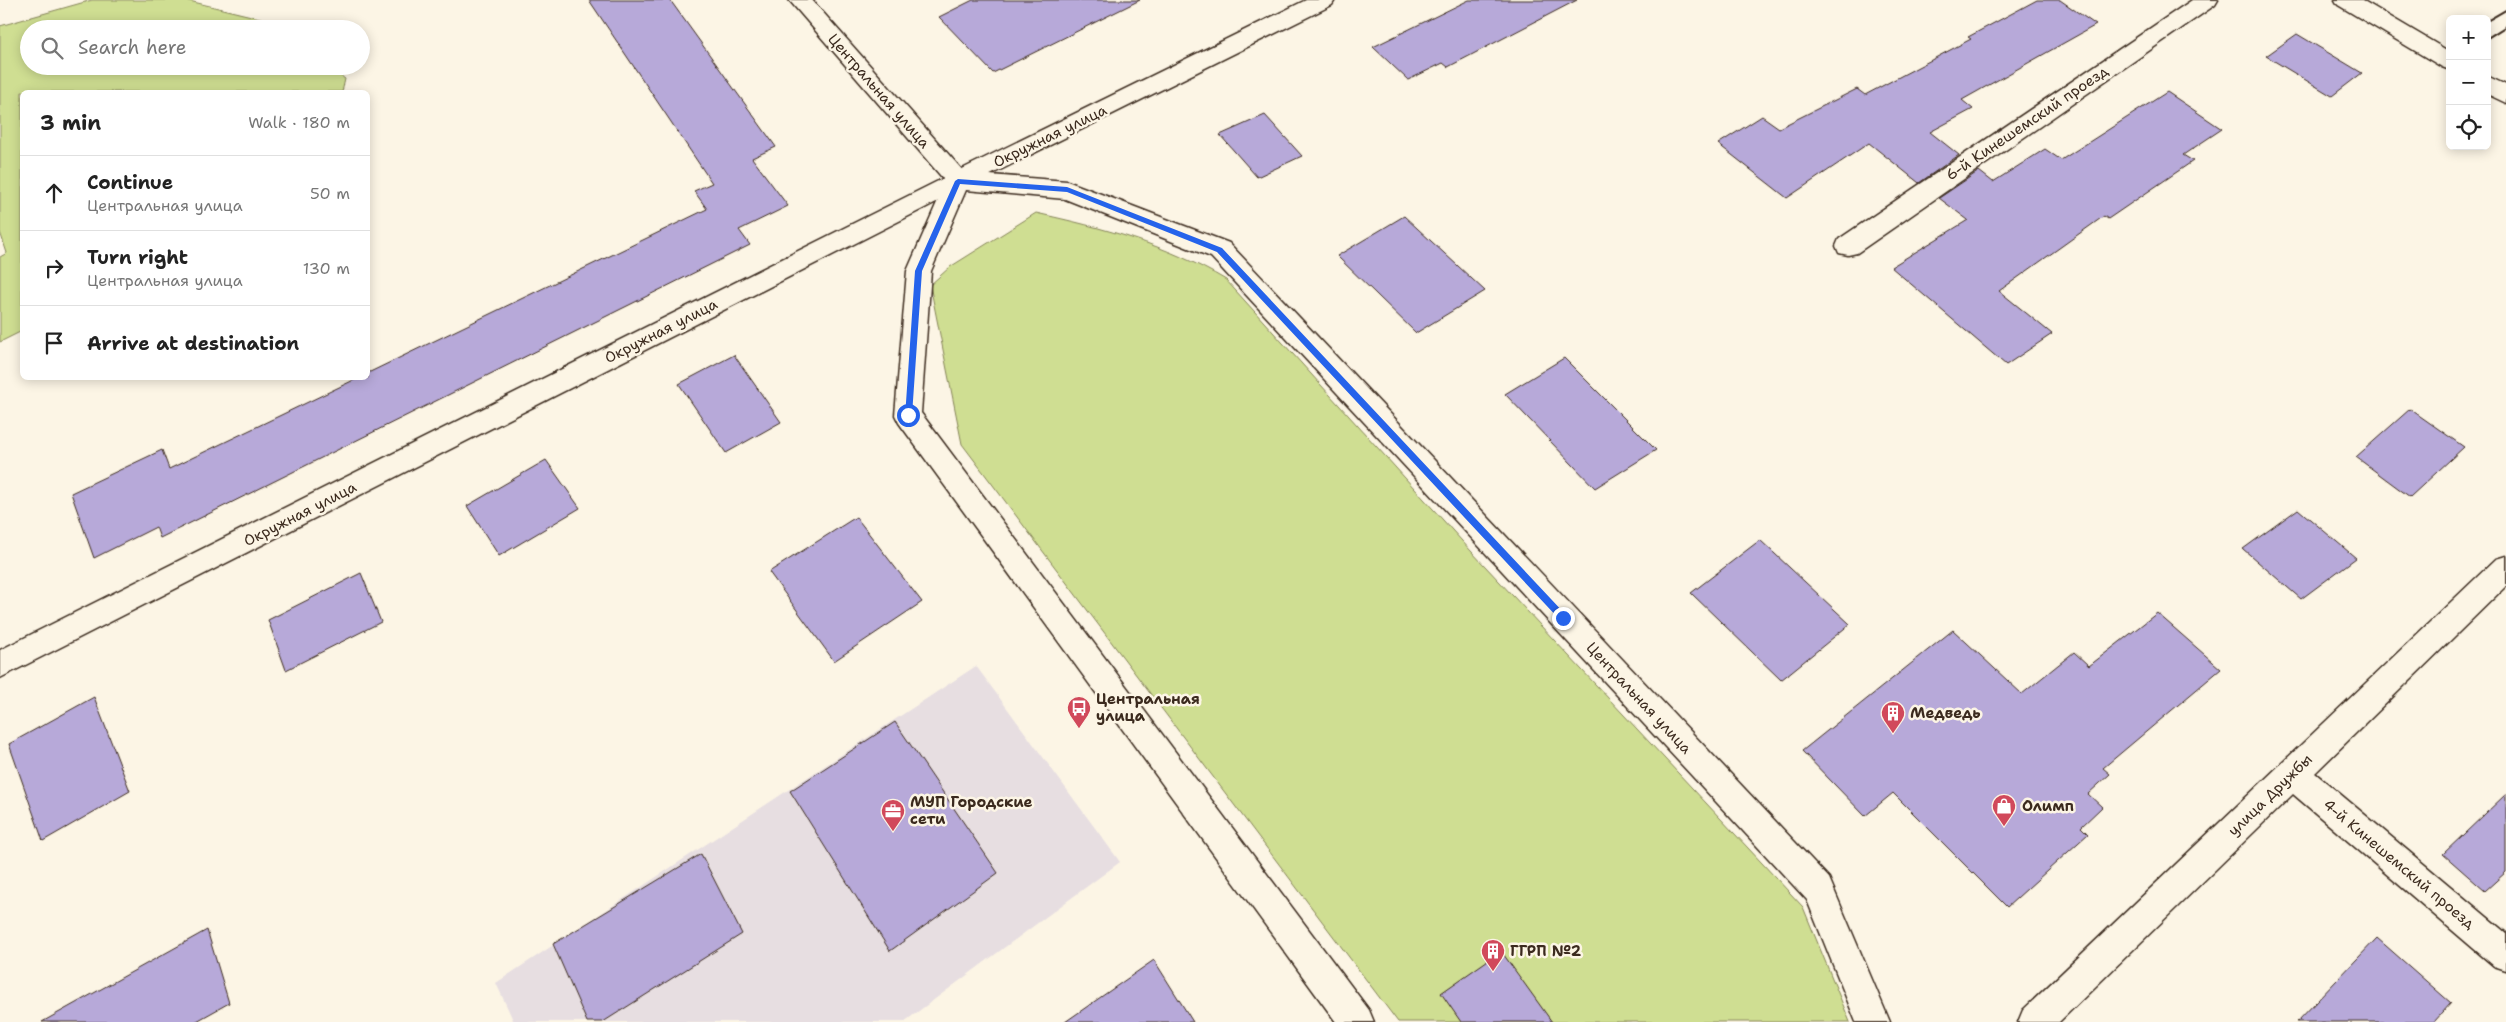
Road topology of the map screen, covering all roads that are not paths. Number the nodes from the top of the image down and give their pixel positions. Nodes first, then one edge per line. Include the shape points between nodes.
1 (800, 0) edge
2 (1324, 0) edge
3 (2207, 0) edge
4 (2346, 0) edge
5 (2506, 17) edge
6 (2491, 28) edge
7 (2447, 60) edge
8 (2491, 86) edge
9 (2506, 95) edge
10 (958, 181) junction
11 (1848, 246) dead end
12 (2506, 568) edge
13 (0, 665) edge
14 (2293, 774) junction
15 (2506, 954) edge
16 (1357, 1022) edge
17 (1873, 1022) edge
18 (2035, 1022) edge

1 - 10 street, Центральная улица
2 - 10 street, Окружная улица
3 - 11 street, 6-й Кинешемский проезд
4 - 7 street
5 - 6 lane
8 - 9 street
10 - 13 street, Окружная улица
10 - 16 street via 919,271 908,415
10 - 17 street, Центральная улица via 1067,190 1220,250 1818,889
12 - 14 street, улица Дружбы
14 - 15 street, 4-й Кинешемский проезд
14 - 18 street, улица Дружбы

